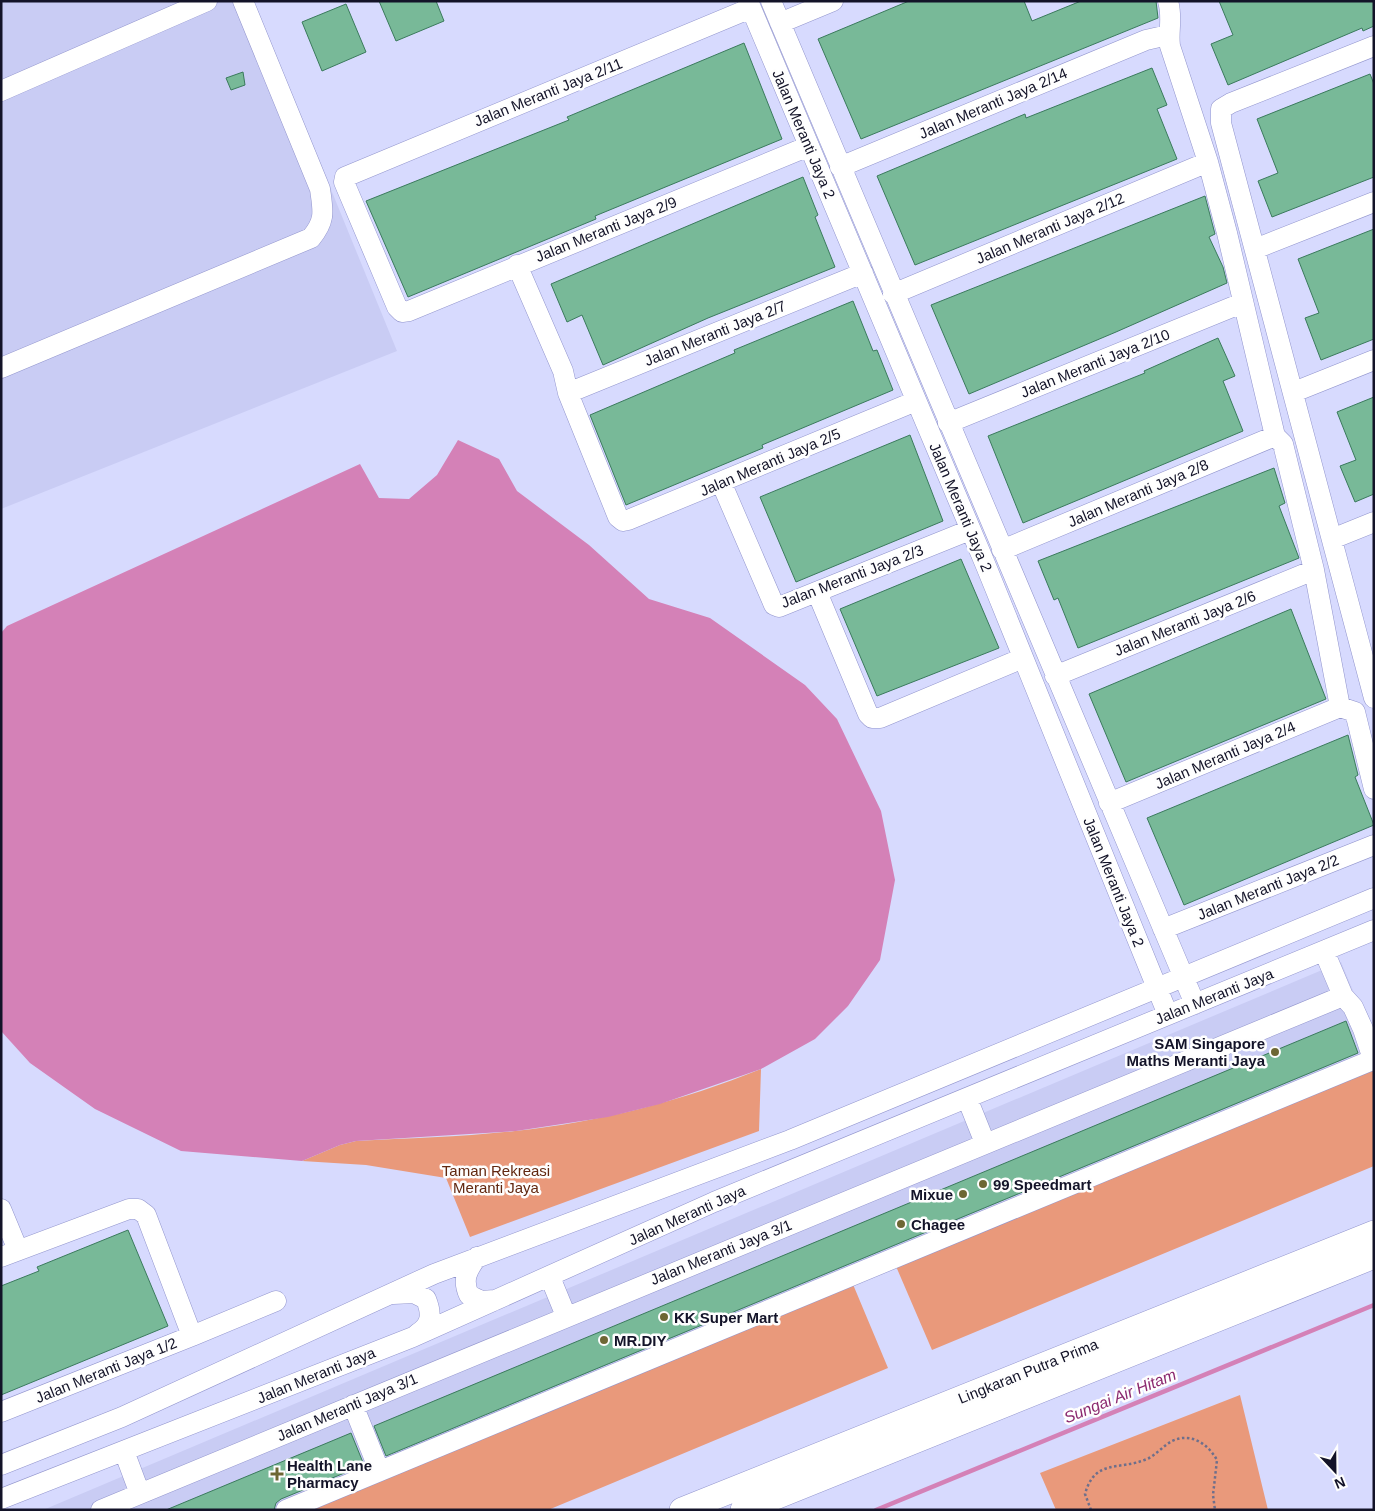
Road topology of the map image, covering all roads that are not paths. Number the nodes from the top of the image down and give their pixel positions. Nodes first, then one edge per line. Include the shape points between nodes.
1 (207, 1) edge
2 (243, 1) edge
3 (771, 1) edge
4 (834, 1) edge
5 (1168, 1) edge
6 (750, 4) edge
7 (780, 24) junction
8 (1168, 35) junction
9 (1374, 46) edge
10 (1, 91) edge
11 (809, 146) junction
12 (1208, 162) junction
13 (840, 167) junction
14 (1374, 202) edge
15 (1255, 249) junction
16 (517, 266) junction
17 (863, 273) junction
18 (893, 294) junction
19 (1242, 303) junction
20 (402, 312) joint
21 (921, 359) junction
22 (1374, 360) edge
23 (902, 367) junction
24 (1, 368) edge
25 (1294, 392) junction
26 (568, 393) junction
27 (916, 401) junction
28 (948, 423) junction
29 (1275, 436) junction
30 (721, 482) junction
31 (1374, 522) edge
32 (970, 530) junction
33 (1332, 539) junction
34 (1002, 550) junction
35 (1314, 570) junction
36 (817, 592) junction
37 (1027, 610) junction
38 (1007, 618) junction
39 (1023, 658) junction
40 (1055, 676) junction
41 (1373, 693) edge
42 (1340, 707) junction
43 (1374, 789) edge
44 (1109, 803) junction
45 (1374, 845) edge
46 (1131, 855) junction
47 (1106, 864) junction
48 (1374, 898) edge
49 (1163, 929) junction
50 (1374, 930) edge
51 (1324, 950) junction
52 (1183, 976) junction
53 (1156, 987) junction
54 (1343, 996) junction
55 (1195, 1004) junction
56 (1168, 1015) junction
57 (967, 1098) junction
58 (984, 1143) junction
59 (1, 1209) edge
60 (1374, 1233) edge
61 (10, 1254) edge
62 (1374, 1256) edge
63 (476, 1258) junction
64 (550, 1277) junction
65 (389, 1294) junction
66 (497, 1300) junction
67 (276, 1301) dead end
68 (566, 1316) junction
69 (192, 1336) junction
70 (413, 1337) junction
71 (352, 1405) junction
72 (1, 1412) edge
73 (124, 1451) junction
74 (1, 1465) edge
75 (379, 1470) junction
76 (140, 1494) junction
77 (1, 1500) edge
78 (101, 1510) edge
79 (286, 1510) edge
80 (682, 1510) edge
81 (743, 1510) edge

1 - 10 street
2 - 24 street via 320,189 321,226 311,238
3 - 7 street, Jalan Meranti Jaya 2
4 - 7 street
5 - 8 street via 1172,21
6 - 11 street, Jalan Meranti Jaya 2
6 - 20 street, Jalan Meranti Jaya 2/11 via 345,177 344,182 374,254
7 - 13 street, Jalan Meranti Jaya 2
8 - 12 street
8 - 13 street, Jalan Meranti Jaya 2/14 via 1146,40
9 - 15 street via 1221,109 1221,123
11 - 16 street, Jalan Meranti Jaya 2/9
11 - 17 street, Jalan Meranti Jaya 2
12 - 18 street, Jalan Meranti Jaya 2/12
12 - 19 street via 1241,286
13 - 18 street, Jalan Meranti Jaya 2
14 - 15 street
15 - 25 street
16 - 20 street, Jalan Meranti Jaya 2/9
16 - 26 street via 563,371
17 - 23 street, Jalan Meranti Jaya 2
17 - 26 street, Jalan Meranti Jaya 2/7
18 - 21 street, Jalan Meranti Jaya 2
19 - 28 street, Jalan Meranti Jaya 2/10
19 - 29 street
21 - 23 street
21 - 28 street, Jalan Meranti Jaya 2
22 - 25 street
23 - 27 street, Jalan Meranti Jaya 2
25 - 33 street
26 - 30 street, Jalan Meranti Jaya 2/5 via 618,518 622,521
27 - 30 street, Jalan Meranti Jaya 2/5
27 - 32 street, Jalan Meranti Jaya 2
28 - 34 street, Jalan Meranti Jaya 2
29 - 34 street, Jalan Meranti Jaya 2/8
29 - 35 street via 1283,444
30 - 36 street, Jalan Meranti Jaya 2/3 via 774,605 779,607
31 - 33 street
32 - 36 street, Jalan Meranti Jaya 2/3
32 - 38 street, Jalan Meranti Jaya 2
33 - 41 street
34 - 37 street, Jalan Meranti Jaya 2
35 - 40 street, Jalan Meranti Jaya 2/6
35 - 42 street
36 - 39 street via 872,718 880,718
37 - 38 street
37 - 40 street, Jalan Meranti Jaya 2
38 - 39 street, Jalan Meranti Jaya 2
39 - 47 street, Jalan Meranti Jaya 2
40 - 44 street, Jalan Meranti Jaya 2
42 - 43 street via 1355,712
42 - 44 street, Jalan Meranti Jaya 2/4
44 - 46 street, Jalan Meranti Jaya 2
45 - 49 street, Jalan Meranti Jaya 2/2
46 - 47 street
46 - 49 street, Jalan Meranti Jaya 2
47 - 53 street, Jalan Meranti Jaya 2
48 - 52 street, Jalan Meranti Jaya
49 - 52 street, Jalan Meranti Jaya 2
50 - 51 street, Jalan Meranti Jaya
51 - 54 street
51 - 55 street, Jalan Meranti Jaya
52 - 53 street, Jalan Meranti Jaya
52 - 55 street, Jalan Meranti Jaya 2
53 - 56 street, Jalan Meranti Jaya 2
53 - 63 street, Jalan Meranti Jaya via 790,1140
54 - 58 street, Jalan Meranti Jaya 3/1
54 - 75 street via 1353,1006 1363,1029 1372,1053 1370,1061
55 - 56 street, Jalan Meranti Jaya
56 - 57 street, Jalan Meranti Jaya
57 - 58 street
57 - 64 street, Jalan Meranti Jaya via 714,1202
58 - 68 street, Jalan Meranti Jaya 3/1
59 - 61 street
60 - 80 main road, Lingkaran Putra Prima
61 - 69 street, Jalan Meranti Jaya 1/2 via 129,1208 138,1209 146,1215
62 - 81 main road, Lingkaran Putra Prima
63 - 65 street, Jalan Meranti Jaya
63 - 66 street via 467,1270 469,1295 481,1301
64 - 66 street, Jalan Meranti Jaya
64 - 68 street
65 - 70 street via 414,1293 426,1299 431,1310 430,1320 426,1329
65 - 74 street, Jalan Meranti Jaya via 122,1417
66 - 70 street, Jalan Meranti Jaya
67 - 69 street
68 - 71 street, Jalan Meranti Jaya 3/1
69 - 72 street, Jalan Meranti Jaya 1/2
70 - 73 street, Jalan Meranti Jaya
71 - 75 street
71 - 76 street, Jalan Meranti Jaya 3/1
73 - 76 street
73 - 77 street, Jalan Meranti Jaya
75 - 79 street
76 - 78 street, Jalan Meranti Jaya 3/1

